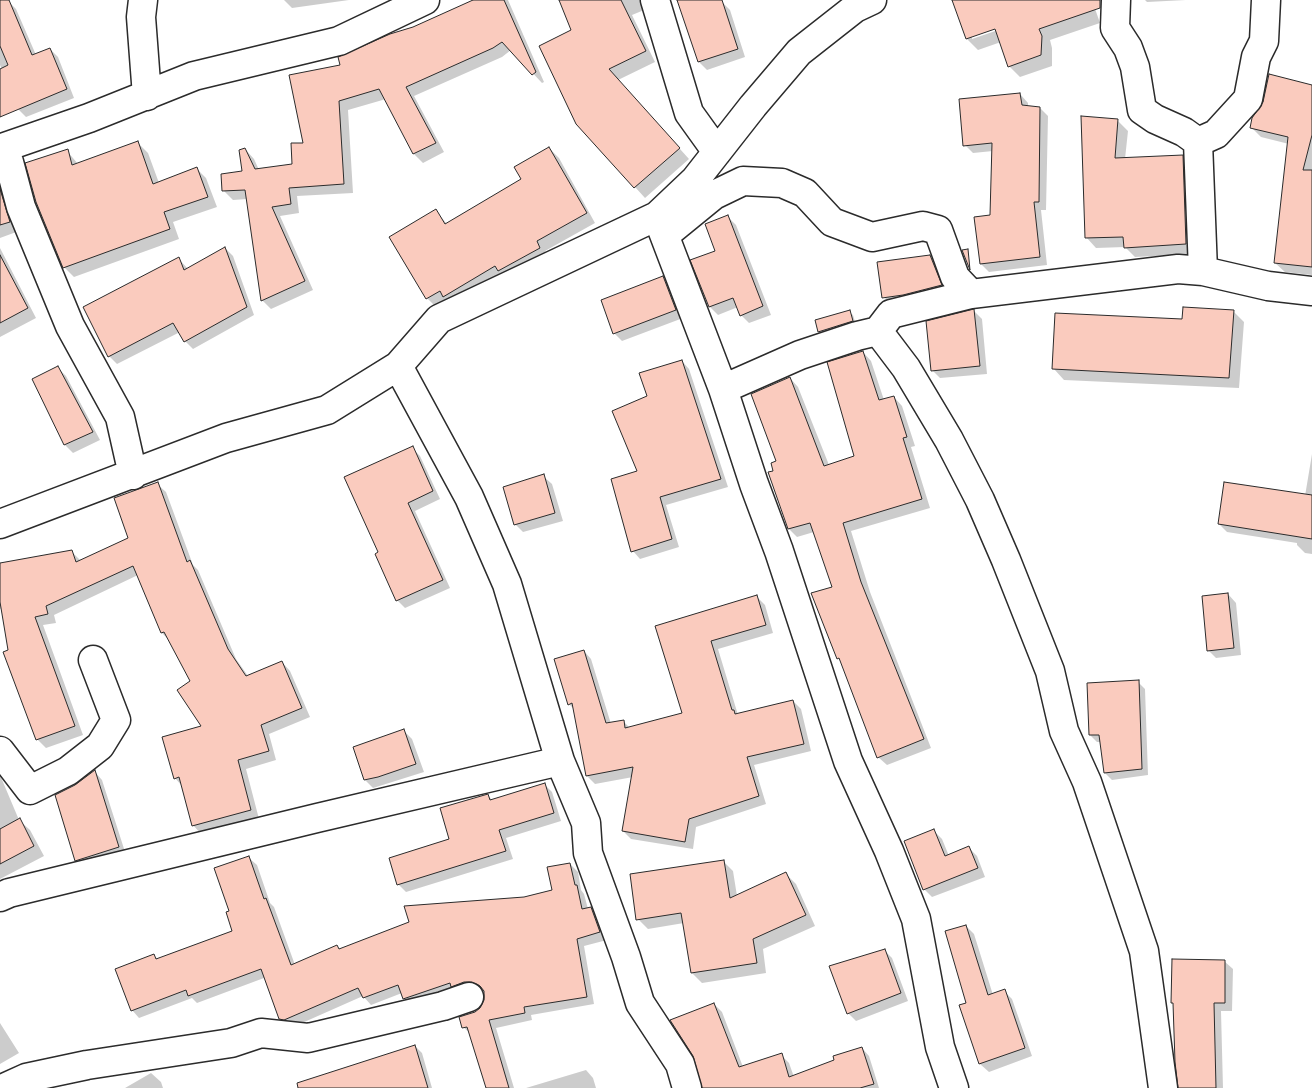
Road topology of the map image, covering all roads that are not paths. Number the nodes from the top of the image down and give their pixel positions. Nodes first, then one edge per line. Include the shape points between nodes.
1 (143, 0) edge
2 (425, 0) edge
3 (655, 0) edge
4 (872, 0) edge
5 (1116, 0) edge
6 (1266, 0) edge
7 (147, 96) junction
8 (1198, 142) junction
9 (2, 145) edge
10 (717, 152) junction
11 (661, 226) junction
12 (1202, 271) junction
13 (1312, 291) edge
14 (971, 294) junction
15 (878, 331) junction
16 (398, 366) junction
17 (722, 389) junction
18 (133, 474) junction
19 (0, 523) edge
20 (93, 660) dead end
21 (0, 751) edge
22 (560, 761) junction
23 (0, 896) edge
24 (469, 997) dead end
25 (4, 1088) edge
26 (687, 1088) edge
27 (954, 1088) edge
28 (1163, 1088) edge

1 - 7 street
2 - 7 street via 339,41 194,76
3 - 10 street via 690,113
4 - 10 street via 855,8 799,52
5 - 8 street via 1115,28 1135,67 1142,110
6 - 8 street via 1264,41 1256,57 1248,99 1216,134
7 - 9 street
8 - 12 street
9 - 18 street via 21,207 70,326 120,417
10 - 11 street
11 - 14 street via 743,181 782,183 805,193 832,222 872,237 923,226 938,230 955,276
11 - 16 street via 439,319
11 - 17 street
12 - 13 street via 1268,286
12 - 14 street via 1178,269
14 - 15 street via 891,314
15 - 17 street via 800,355
15 - 28 street via 906,368 980,500 1050,672 1064,731 1087,782 1144,951
16 - 18 street via 327,410 226,438
16 - 22 street via 469,497 507,584
17 - 27 street via 848,761 890,851 916,919 940,1047
18 - 19 street
20 - 21 street via 116,720 100,746 68,771 30,790
22 - 23 street
22 - 26 street via 586,823 588,854 640,1003 680,1064
24 - 25 street via 308,1038 261,1033 231,1042 26,1078

